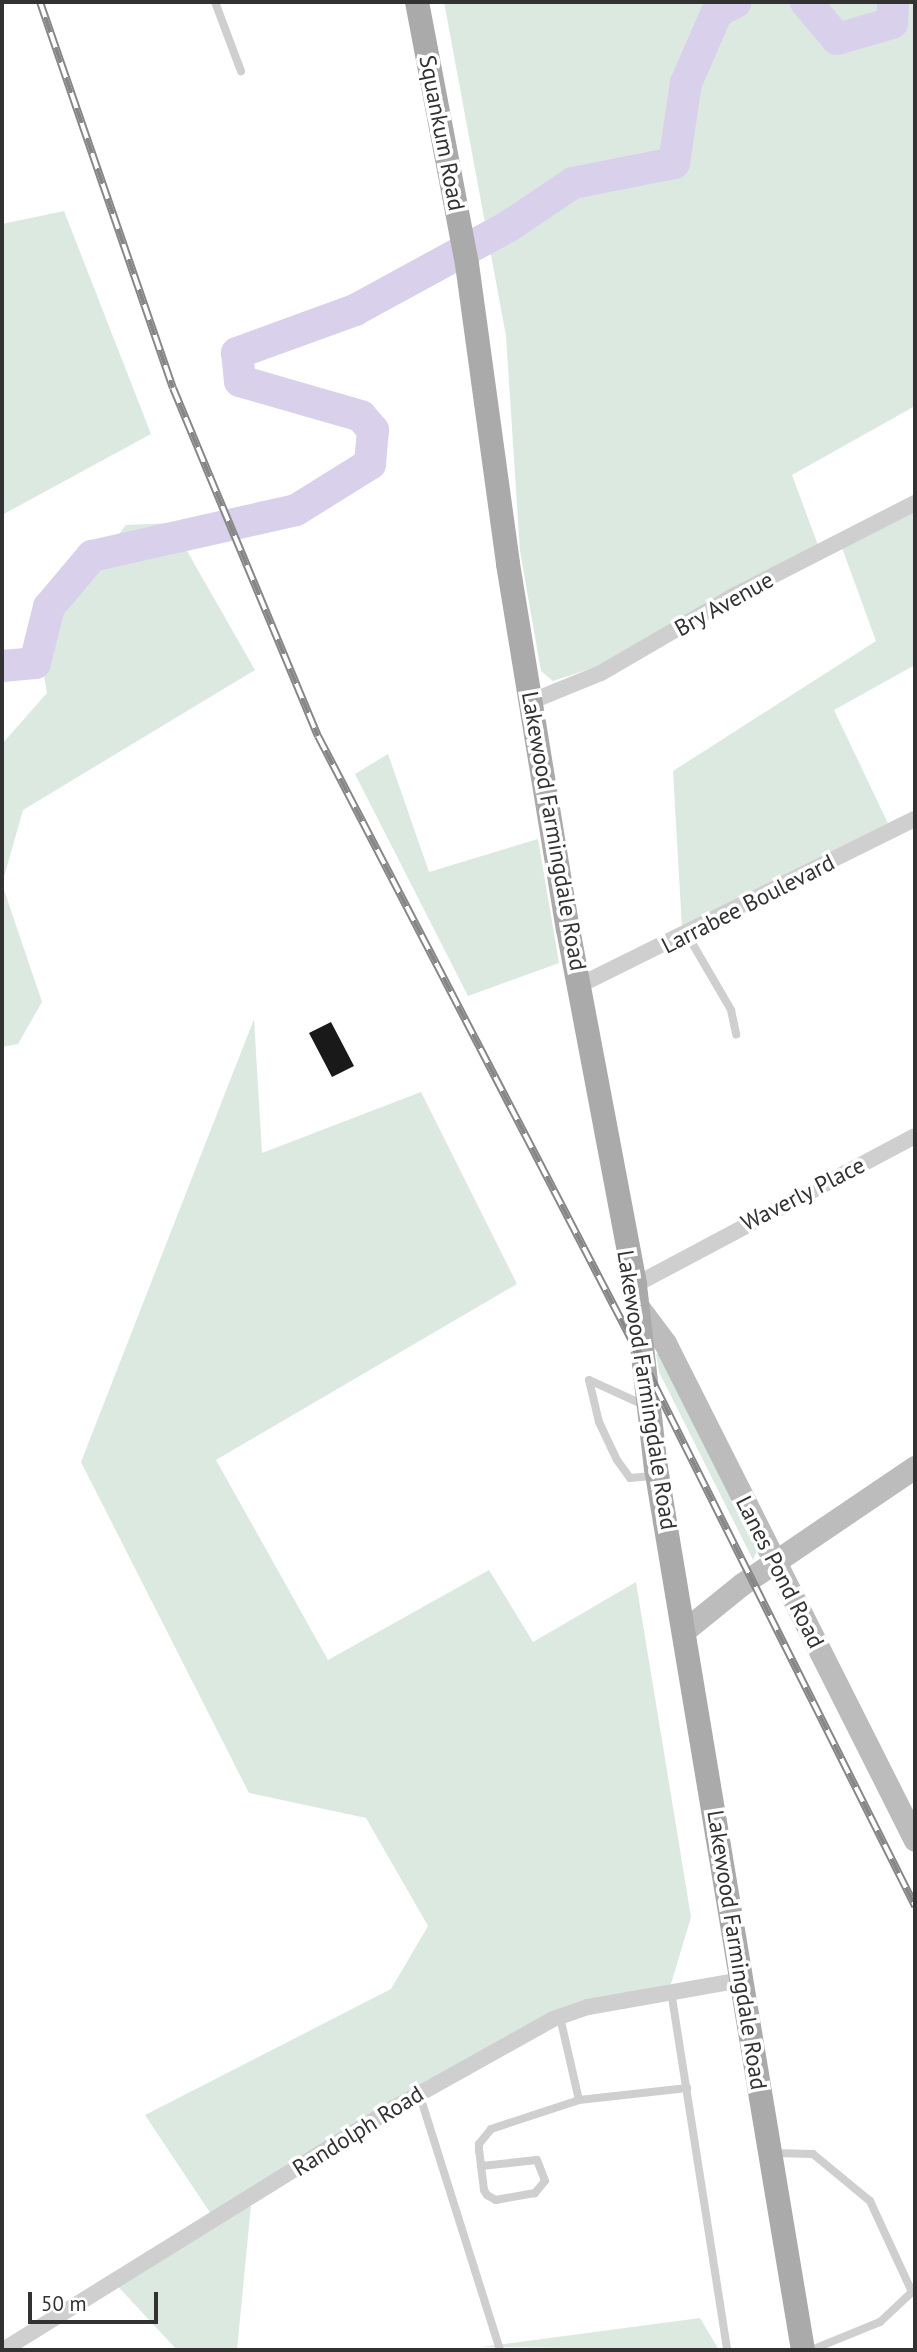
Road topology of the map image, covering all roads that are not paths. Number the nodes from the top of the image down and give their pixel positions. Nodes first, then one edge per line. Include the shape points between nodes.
1 (215, 2) edge
2 (417, 2) edge
3 (241, 71) dead end
4 (467, 264) joint
5 (915, 503) edge
6 (532, 701) junction
7 (915, 819) edge
8 (688, 936) junction
9 (580, 985) junction
10 (736, 1034) dead end
11 (915, 1136) edge
12 (637, 1296) junction
13 (647, 1407) junction
14 (915, 1466) edge
15 (658, 1476) junction
16 (775, 1562) junction
17 (685, 1630) junction
18 (915, 1840) edge
19 (741, 1980) junction
20 (671, 1991) junction
21 (560, 2017) junction
22 (687, 2088) junction
23 (419, 2094) junction
24 (579, 2101) junction
25 (770, 2153) junction
26 (481, 2166) junction
27 (3, 2350) edge
28 (500, 2350) edge
29 (727, 2350) edge
30 (803, 2350) edge
31 (811, 2350) edge

1 - 3 lane
2 - 4 main road, Squankum Road
4 - 6 main road, Lakewood Farmingdale Road
5 - 6 street, Bry Avenue via 737,594 601,673
6 - 9 main road, Lakewood Farmingdale Road
7 - 8 street, Larrabee Boulevard
8 - 9 street, Larrabee Boulevard
8 - 10 lane via 730,1010
9 - 12 main road, Lakewood Farmingdale Road
11 - 12 street, Waverly Place via 823,1188 691,1251
12 - 13 main road, Lakewood Farmingdale Road
12 - 16 street, Lanes Pond Road
13 - 15 main road, Lakewood Farmingdale Road
13 - 15 lane via 589,1380 599,1422 617,1460 630,1478
14 - 16 street
15 - 17 main road, Lakewood Farmingdale Road
16 - 17 street
16 - 18 street, Lanes Pond Road
17 - 19 main road, Lakewood Farmingdale Road
19 - 20 street, Randolph Road
19 - 25 main road, Lakewood Farmingdale Road
20 - 21 street, Randolph Road
20 - 22 lane
21 - 23 street, Randolph Road
21 - 24 lane
22 - 24 lane
22 - 29 lane
23 - 27 street, Randolph Road
23 - 28 lane
24 - 26 lane via 491,2130 479,2144
25 - 30 main road, Lakewood Farmingdale Road
25 - 31 lane via 813,2154 870,2201 912,2292 880,2322
26 - 26 lane via 484,2190 496,2200 535,2193 545,2181 541,2164 532,2158

